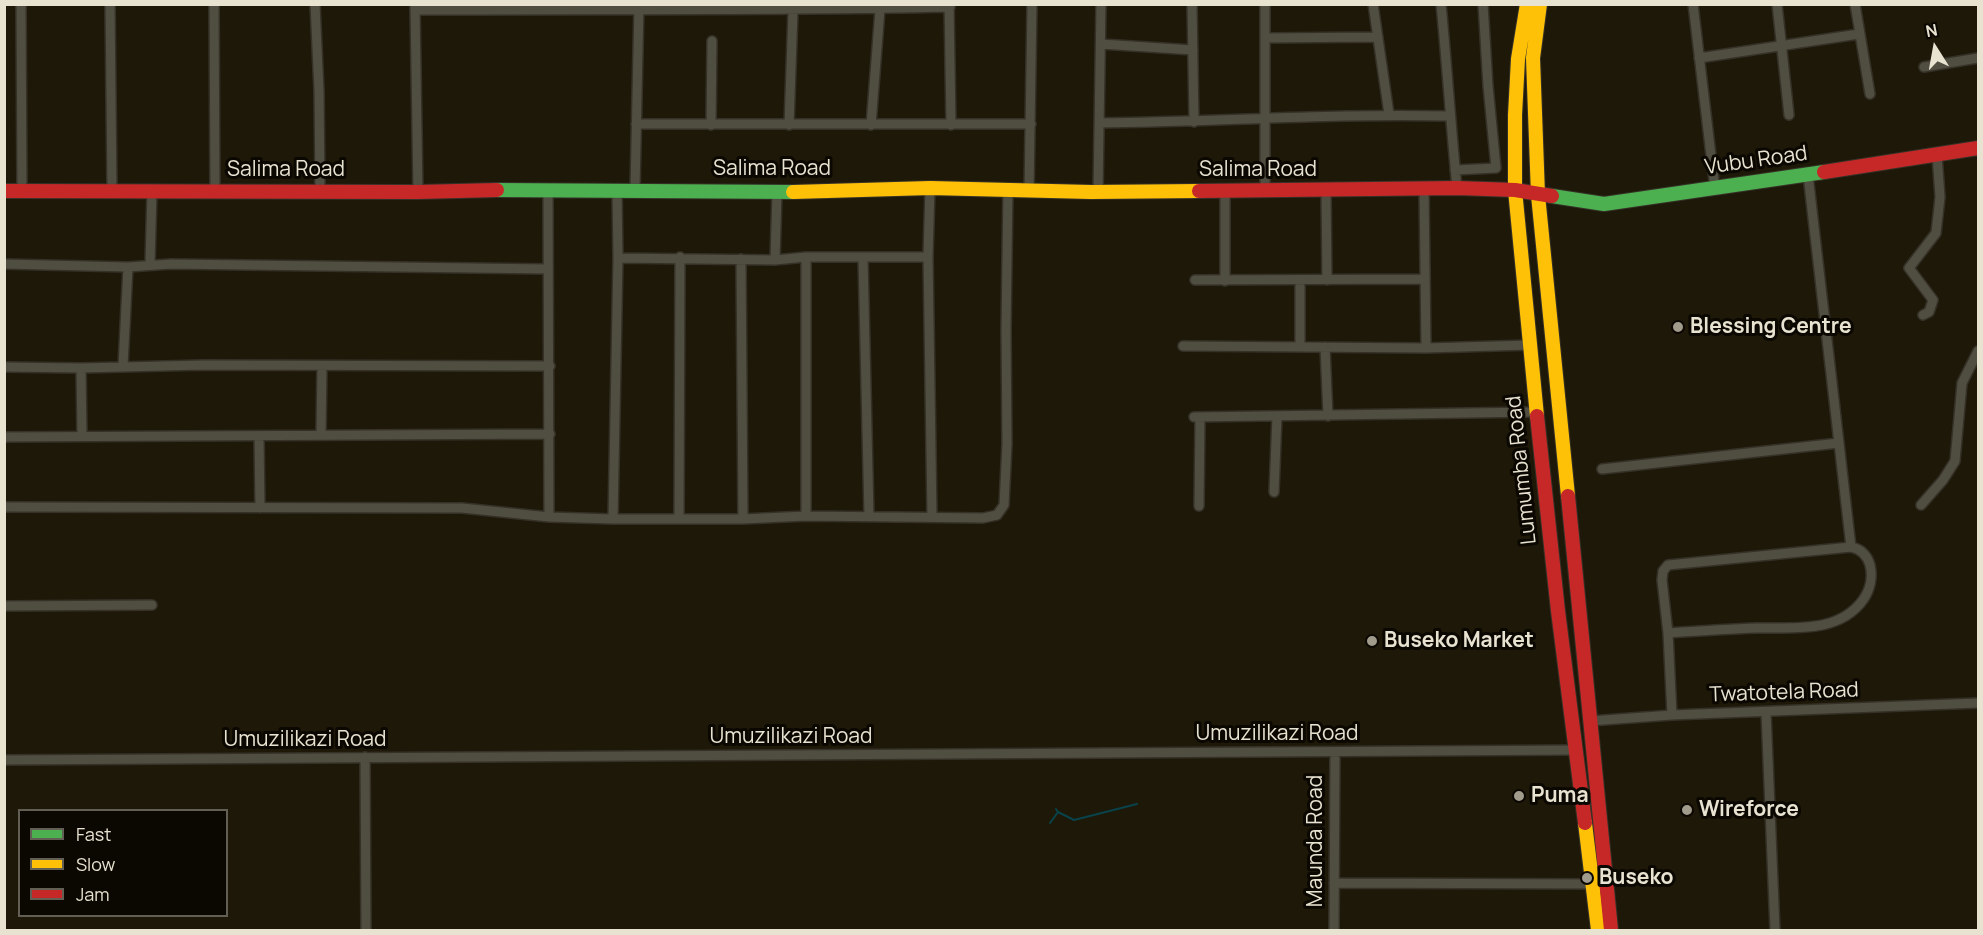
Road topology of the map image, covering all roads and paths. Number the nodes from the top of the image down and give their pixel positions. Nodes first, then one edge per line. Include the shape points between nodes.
1 (21, 4) edge
2 (110, 4) edge
3 (214, 4) edge
4 (315, 4) edge
5 (1032, 4) edge
6 (1101, 4) edge
7 (1192, 4) edge
8 (1264, 4) edge
9 (1373, 4) edge
10 (1441, 4) edge
11 (1483, 4) edge
12 (1527, 4) edge
13 (1540, 4) edge
14 (1693, 4) edge
15 (1777, 4) edge
16 (1855, 4) edge
17 (639, 6) edge
18 (950, 6) edge
19 (415, 7) edge
20 (880, 9) junction
21 (793, 11) junction
22 (1859, 34) junction
23 (1378, 37) junction
24 (1265, 38) junction
25 (712, 41) dead end
26 (1101, 44) junction
27 (1782, 45) junction
28 (1193, 50) junction
29 (1699, 58) junction
30 (1978, 58) edge
31 (1924, 67) dead end
32 (1870, 94) dead end
33 (1389, 114) junction
34 (1789, 115) dead end
35 (1450, 116) junction
36 (1264, 119) junction
37 (1194, 122) junction
38 (1100, 123) junction
39 (636, 124) junction
40 (1031, 124) junction
41 (711, 125) junction
42 (789, 125) junction
43 (871, 125) junction
44 (951, 125) junction
45 (1978, 148) edge
46 (1937, 155) junction
47 (1455, 170) junction
48 (1808, 175) junction
49 (930, 188) junction
50 (1457, 188) junction
51 (548, 189) junction
52 (1008, 189) junction
53 (1424, 189) junction
54 (1715, 189) junction
55 (112, 190) junction
56 (152, 190) junction
57 (618, 190) junction
58 (635, 190) junction
59 (1515, 190) junction
60 (4, 191) edge
61 (22, 191) junction
62 (215, 191) junction
63 (1029, 191) junction
64 (1225, 191) junction
65 (1265, 191) junction
66 (1326, 191) junction
67 (320, 192) junction
68 (418, 192) junction
69 (777, 192) junction
70 (1098, 192) junction
71 (1538, 195) junction
72 (680, 257) junction
73 (806, 257) junction
74 (928, 257) junction
75 (618, 258) junction
76 (863, 258) junction
77 (741, 259) junction
78 (775, 260) junction
79 (4, 264) edge
80 (150, 264) junction
81 (128, 267) junction
82 (548, 269) junction
83 (1425, 279) junction
84 (1195, 280) dead end
85 (1300, 280) junction
86 (1327, 280) junction
87 (1225, 281) junction
88 (1923, 315) dead end
89 (1531, 345) junction
90 (1183, 346) dead end
91 (1300, 347) junction
92 (1325, 347) junction
93 (1426, 348) junction
94 (1978, 351) edge
95 (123, 366) junction
96 (322, 366) junction
97 (550, 366) junction
98 (4, 367) edge
99 (81, 368) junction
100 (1536, 412) junction
101 (1277, 416) junction
102 (1328, 416) junction
103 (550, 434) junction
104 (321, 435) junction
105 (82, 436) junction
106 (4, 437) edge
107 (259, 437) junction
108 (1839, 443) junction
109 (1602, 469) dead end
110 (1274, 492) dead end
111 (1921, 505) dead end
112 (1199, 506) dead end
113 (4, 507) edge
114 (260, 508) junction
115 (806, 516) junction
116 (869, 516) junction
117 (549, 517) junction
118 (932, 517) junction
119 (613, 519) junction
120 (678, 519) junction
121 (743, 519) junction
122 (1851, 547) junction
123 (152, 605) dead end
124 (4, 606) edge
125 (1668, 633) junction
126 (1978, 703) edge
127 (1766, 712) junction
128 (1672, 715) junction
129 (1590, 721) junction
130 (1577, 750) junction
131 (1335, 752) junction
132 (365, 757) junction
133 (4, 760) edge
134 (1334, 883) junction
135 (1593, 884) junction
136 (366, 930) edge
137 (1334, 930) edge
138 (1598, 930) edge
139 (1611, 930) edge
140 (1775, 930) edge

1 - 61 street
2 - 55 street
3 - 62 street
4 - 67 street
5 - 40 street
6 - 26 street
7 - 28 street
8 - 24 street
9 - 23 street
10 - 35 street
11 - 47 street via 1496,168
12 - 59 street, Lumumba Road via 1518,59
13 - 71 street, Lumumba Road via 1533,58
14 - 29 street
15 - 27 street
16 - 22 street
17 - 19 street
17 - 21 street
17 - 39 street
18 - 20 street
18 - 44 street
19 - 68 street
20 - 21 street
20 - 43 street
21 - 42 street
22 - 27 street
22 - 32 street
23 - 24 street
23 - 33 street
24 - 36 street
25 - 41 street
26 - 28 street
26 - 38 street
27 - 29 street
27 - 34 street
28 - 37 street
29 - 54 street
30 - 31 street
33 - 35 street
33 - 36 street
35 - 47 street
36 - 37 street
36 - 65 street
37 - 38 street
38 - 70 street
39 - 41 street
39 - 58 street
40 - 44 street
40 - 63 street
41 - 42 street
42 - 43 street
43 - 44 street
45 - 46 street, Vubu Road
46 - 48 street, Vubu Road
46 - 88 street via 1940,197 1935,233 1909,268 1933,300 1929,312
47 - 50 street
48 - 54 street, Vubu Road
48 - 108 street
49 - 52 street, Salima Road
49 - 69 street, Salima Road
49 - 74 street
50 - 53 street, Salima Road
50 - 59 street, Salima Road
51 - 57 street, Salima Road
51 - 68 street, Salima Road
51 - 82 street
52 - 63 street, Salima Road
52 - 118 street via 1004,505 997,515 984,518
53 - 66 street, Salima Road
53 - 83 street
54 - 71 street, Vubu Road via 1604,204
55 - 56 street, Salima Road
55 - 61 street, Salima Road
56 - 62 street, Salima Road
56 - 80 street
57 - 58 street, Salima Road
57 - 75 street
58 - 69 street, Salima Road
59 - 71 street, Salima Road
59 - 89 street, Lumumba Road
60 - 61 street, Salima Road
62 - 67 street, Salima Road
63 - 70 street, Salima Road
64 - 65 street, Salima Road
64 - 70 street, Salima Road
64 - 87 street
65 - 66 street, Salima Road
66 - 86 street
67 - 68 street, Salima Road
69 - 78 street
71 - 129 street, Lumumba Road
72 - 75 street
72 - 77 street
72 - 120 street
73 - 76 street
73 - 78 street
73 - 115 street
74 - 76 street
74 - 118 street
75 - 119 street
76 - 116 street
77 - 78 street
77 - 121 street
79 - 81 street
80 - 81 street
80 - 82 street
81 - 95 street
82 - 97 street
83 - 86 street
83 - 93 street
84 - 87 street
85 - 86 street
85 - 87 street
85 - 91 street
89 - 93 street
89 - 100 street, Lumumba Road
90 - 91 street
91 - 92 street
92 - 93 street
92 - 102 street
94 - 111 street via 1962,383 1955,461
95 - 96 street
95 - 99 street
96 - 97 street
96 - 104 street
97 - 103 street
98 - 99 street
99 - 105 street
100 - 102 street
100 - 130 street, Lumumba Road
101 - 102 street
101 - 110 street
101 - 112 street via 1197,417
103 - 104 street
103 - 117 street
104 - 107 street
105 - 106 street
105 - 107 street
107 - 114 street
108 - 109 street
108 - 122 street
113 - 114 street
114 - 117 street via 462,508
115 - 116 street
115 - 121 street
116 - 118 street
117 - 119 street
119 - 120 street
120 - 121 street
122 - 125 street via 1668,565 1662,580
122 - 125 street via 1858,548 1868,559 1869,588 1855,610 1832,622
123 - 124 street
125 - 128 street
126 - 127 street, Twatotela Road
127 - 128 street, Twatotela Road
127 - 140 street
128 - 129 street, Twatotela Road
129 - 139 street, Lumumba Road
130 - 131 street, Umuzilikazi Road
130 - 135 street, Lumumba Road
131 - 132 street, Umuzilikazi Road
131 - 134 street, Maunda Road
132 - 133 street, Umuzilikazi Road
132 - 136 street
134 - 135 street
134 - 137 street, Maunda Road
135 - 138 street, Lumumba Road

